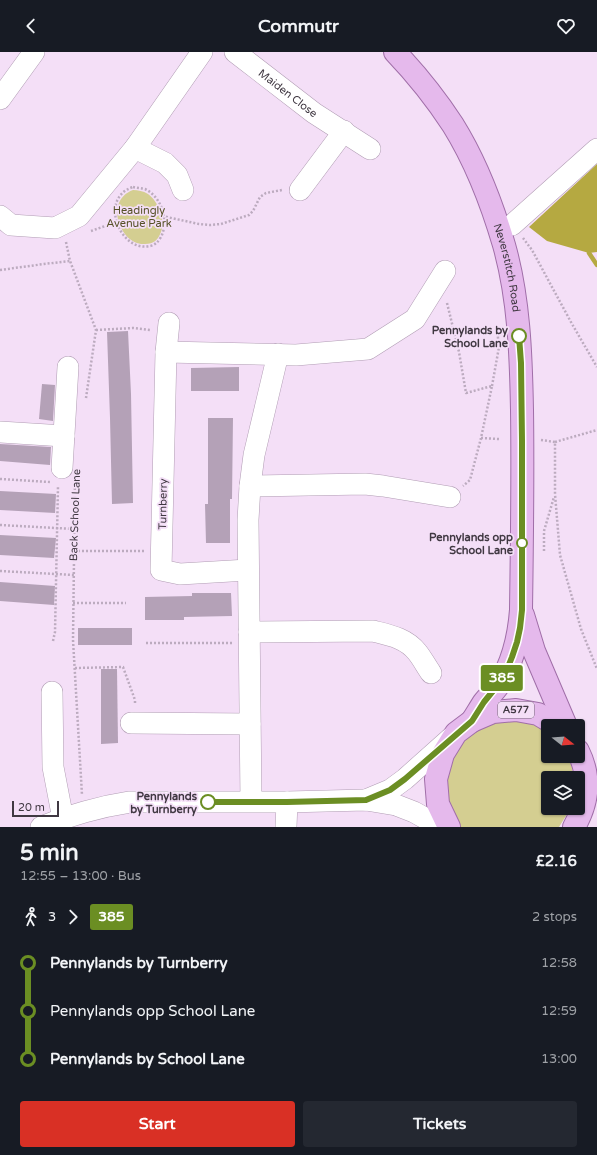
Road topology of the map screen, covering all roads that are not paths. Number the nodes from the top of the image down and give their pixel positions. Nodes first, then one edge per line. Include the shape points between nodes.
1 (34, 52) edge
2 (202, 52) edge
3 (235, 52) edge
4 (395, 52) edge
5 (0, 99) edge
6 (344, 131) junction
7 (135, 148) junction
8 (370, 149) dead end
9 (597, 149) edge
10 (297, 191) road end
11 (175, 202) road end
12 (0, 216) edge
13 (512, 225) road end
14 (443, 275) road end
15 (169, 323) road end
16 (166, 352) junction
17 (278, 354) junction
18 (68, 366) dead end
19 (0, 432) edge
20 (64, 436) junction
21 (65, 475) road end
22 (250, 486) junction
23 (450, 497) road end
24 (248, 570) junction
25 (522, 610) junction
26 (249, 637) junction
27 (431, 673) dead end
28 (52, 692) dead end
29 (546, 719) edge
30 (563, 719) edge
31 (134, 723) road end
32 (250, 724) junction
33 (464, 727) junction
34 (583, 763) edge
35 (366, 800) junction
36 (251, 802) junction
37 (287, 802) junction
38 (591, 802) edge
39 (88, 816) edge
40 (63, 819) junction
41 (41, 827) edge
42 (286, 827) edge
43 (441, 827) edge
44 (449, 827) edge
45 (574, 827) edge

1 - 5 street
2 - 7 street
3 - 6 street, Maiden Close via 314,113
4 - 25 main road, Neverstitch Road / A577 via 434,97 454,126 487,194 504,245 517,320 521,363
6 - 8 street, Maiden Close
6 - 10 street
7 - 11 street via 165,163 177,175
7 - 12 street via 79,216 55,228 11,225
9 - 13 street
14 - 17 street via 415,319 368,349
15 - 16 street, Turnberry
16 - 17 street
16 - 24 street, Turnberry via 162,570 180,574
17 - 22 street via 254,455
18 - 20 street, Back School Lane
19 - 20 street
20 - 21 street, Back School Lane
22 - 23 street via 365,484
22 - 24 street
24 - 26 street
25 - 30 main road, Neverstitch Road / A577 via 534,651
25 - 33 main road, Neverstitch Road / A577 via 517,642 506,672
26 - 27 street via 373,631 406,642 417,651
26 - 32 street
28 - 40 street via 53,767
29 - 33 main road, A577 via 538,714 516,710 493,712
31 - 32 street
32 - 36 street
33 - 35 street via 405,779 390,790
33 - 44 main road, A577 via 443,754 436,779 438,804
34 - 38 main road
35 - 37 street
35 - 43 street via 396,805
36 - 37 street
36 - 39 street via 130,802 108,805
37 - 42 street
38 - 45 main road
39 - 40 street
40 - 41 street

